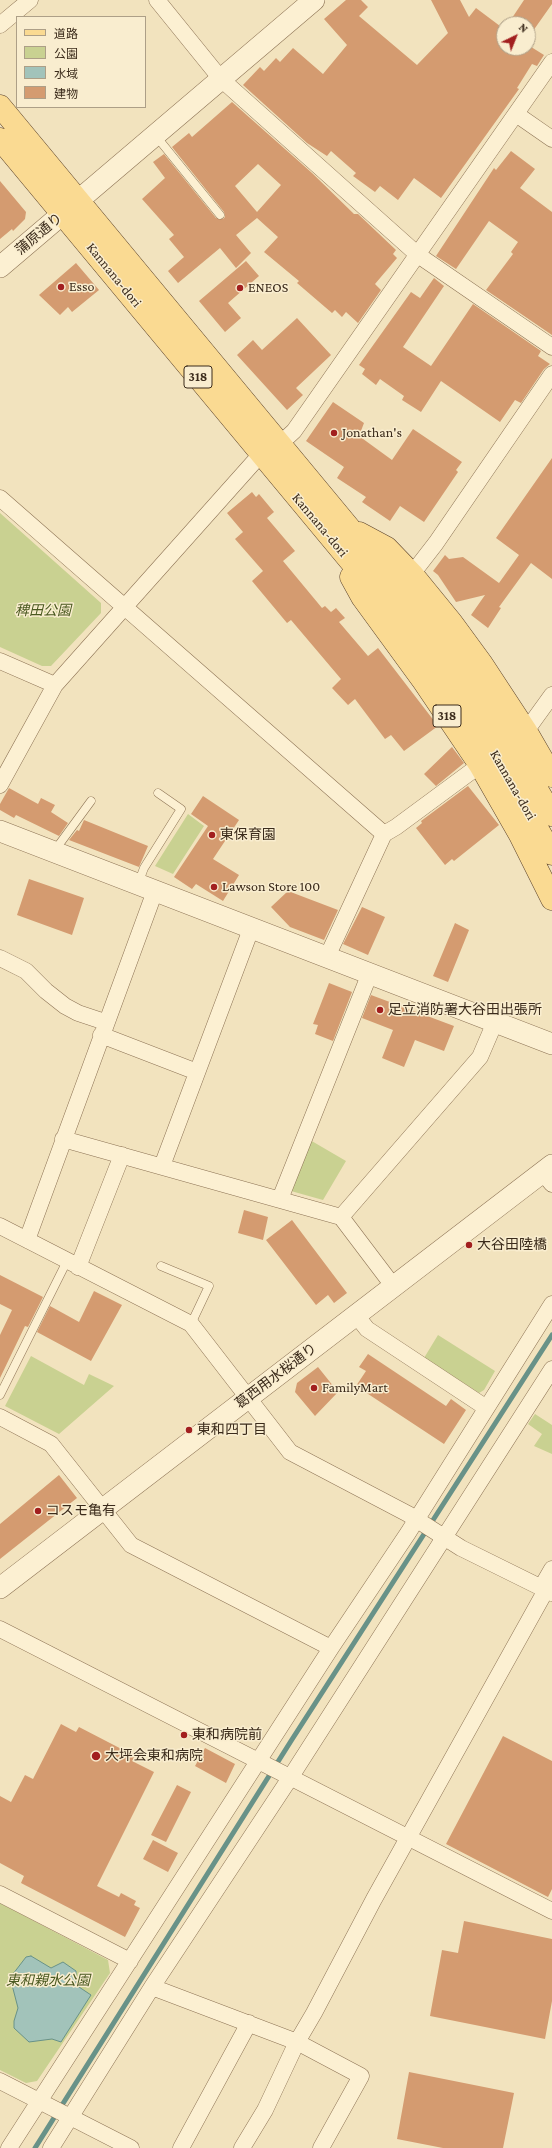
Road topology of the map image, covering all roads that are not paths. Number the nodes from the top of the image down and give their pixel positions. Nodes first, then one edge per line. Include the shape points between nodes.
1 (30, 0) edge
2 (157, 0) edge
3 (314, 0) edge
4 (0, 25) edge
5 (552, 62) edge
6 (221, 79) junction
7 (0, 106) edge
8 (516, 114) junction
9 (155, 136) junction
10 (0, 139) edge
11 (552, 139) edge
12 (71, 207) junction
13 (220, 215) dead end
14 (418, 255) junction
15 (0, 267) edge
16 (552, 348) edge
17 (552, 374) edge
18 (280, 444) junction
19 (261, 454) junction
20 (0, 498) edge
21 (340, 533) junction
22 (412, 574) junction
23 (126, 607) junction
24 (423, 634) junction
25 (0, 661) edge
26 (55, 685) junction
27 (552, 695) edge
28 (526, 730) junction
29 (480, 765) junction
30 (552, 776) edge
31 (0, 785) edge
32 (158, 793) dead end
33 (91, 801) dead end
34 (552, 814) edge
35 (0, 831) edge
36 (384, 834) junction
37 (56, 853) junction
38 (552, 854) edge
39 (146, 888) junction
40 (552, 899) edge
41 (251, 929) junction
42 (327, 957) junction
43 (0, 958) edge
44 (370, 973) junction
45 (495, 1022) junction
46 (103, 1029) junction
47 (552, 1044) edge
48 (197, 1072) junction
49 (63, 1139) junction
50 (122, 1155) junction
51 (162, 1166) junction
52 (549, 1174) edge
53 (280, 1199) junction
54 (341, 1217) junction
55 (0, 1226) edge
56 (27, 1240) junction
57 (72, 1264) junction
58 (161, 1266) dead end
59 (394, 1287) junction
60 (552, 1304) edge
61 (356, 1315) junction
62 (191, 1324) junction
63 (552, 1369) edge
64 (0, 1395) edge
65 (248, 1398) junction
66 (486, 1408) junction
67 (0, 1417) edge
68 (102, 1509) junction
69 (417, 1518) junction
70 (444, 1538) junction
71 (552, 1569) edge
72 (0, 1588) edge
73 (546, 1591) edge
74 (0, 1629) edge
75 (331, 1648) junction
76 (259, 1762) junction
77 (290, 1778) junction
78 (408, 1838) junction
79 (0, 1894) edge
80 (552, 1911) edge
81 (130, 1961) junction
82 (152, 1987) junction
83 (249, 2023) junction
84 (297, 2042) junction
85 (0, 2081) edge
86 (39, 2100) junction
87 (70, 2117) junction
88 (9, 2148) edge
89 (51, 2148) edge
90 (132, 2148) edge
91 (182, 2148) edge
92 (242, 2148) edge
93 (321, 2148) edge

1 - 4 street
2 - 6 street
3 - 6 street, 蒲原通り
5 - 8 street
6 - 9 street, 蒲原通り
6 - 14 street
7 - 12 main road, 318
8 - 11 street
8 - 14 street
9 - 12 street, 蒲原通り
9 - 13 lane
10 - 12 main road, 318
12 - 15 street, 蒲原通り
12 - 18 main road, Kannana-dori / 318
12 - 19 main road, Kannana-dori / 318
14 - 16 street
14 - 18 street via 294,431
17 - 22 street
18 - 21 main road, Kannana-dori / 318
19 - 21 main road, Kannana-dori / 318
19 - 23 street
20 - 23 street
21 - 22 main road, 318 via 387,548
21 - 24 main road, Kannana-dori / 318 via 400,589
21 - 29 main road, 318 via 362,597
22 - 28 main road, 318 via 482,664
23 - 26 street
23 - 36 street
24 - 34 main road, Kannana-dori / 318 via 501,728
24 - 38 main road, Kannana-dori / 318
25 - 26 street
26 - 31 street
27 - 28 street
28 - 30 main road, 318
29 - 36 street
29 - 40 main road, 318 via 520,835
32 - 39 lane via 181,809 144,868
33 - 37 lane via 58,846
35 - 37 street
36 - 42 street
37 - 39 street
39 - 41 street
39 - 46 street
41 - 42 street
41 - 48 street
42 - 44 street
43 - 46 street via 26,971 65,1006
44 - 45 street
44 - 53 street
45 - 47 street
45 - 54 street via 480,1057
46 - 48 street
46 - 49 street
48 - 51 street
49 - 50 street
49 - 56 street
50 - 51 street
50 - 57 street
51 - 53 street
52 - 59 street, 葛西用水桜通り
53 - 54 street
54 - 59 street
55 - 56 street
56 - 57 street
57 - 62 street
57 - 64 lane
58 - 62 lane via 209,1286
59 - 61 street, 葛西用水桜通り
60 - 66 street
61 - 65 street, 葛西用水桜通り
61 - 66 street via 367,1329
62 - 65 street
63 - 70 street
65 - 68 street, 葛西用水桜通り
65 - 69 street via 290,1452
66 - 69 street
67 - 68 street via 51,1444
68 - 72 street, 葛西用水桜通り
68 - 75 street via 131,1545
69 - 70 street
69 - 75 street
70 - 73 street
70 - 77 street
71 - 73 street
73 - 78 street
74 - 76 street
75 - 76 street
76 - 77 street
76 - 81 street
77 - 78 street
77 - 82 street
78 - 80 street
78 - 84 street
79 - 81 street
81 - 86 street
82 - 83 street
82 - 87 street
83 - 84 street
83 - 91 street
84 - 92 street via 264,2110
84 - 93 street via 361,2076
85 - 86 street
86 - 87 street
86 - 88 street
87 - 89 street
87 - 90 street

